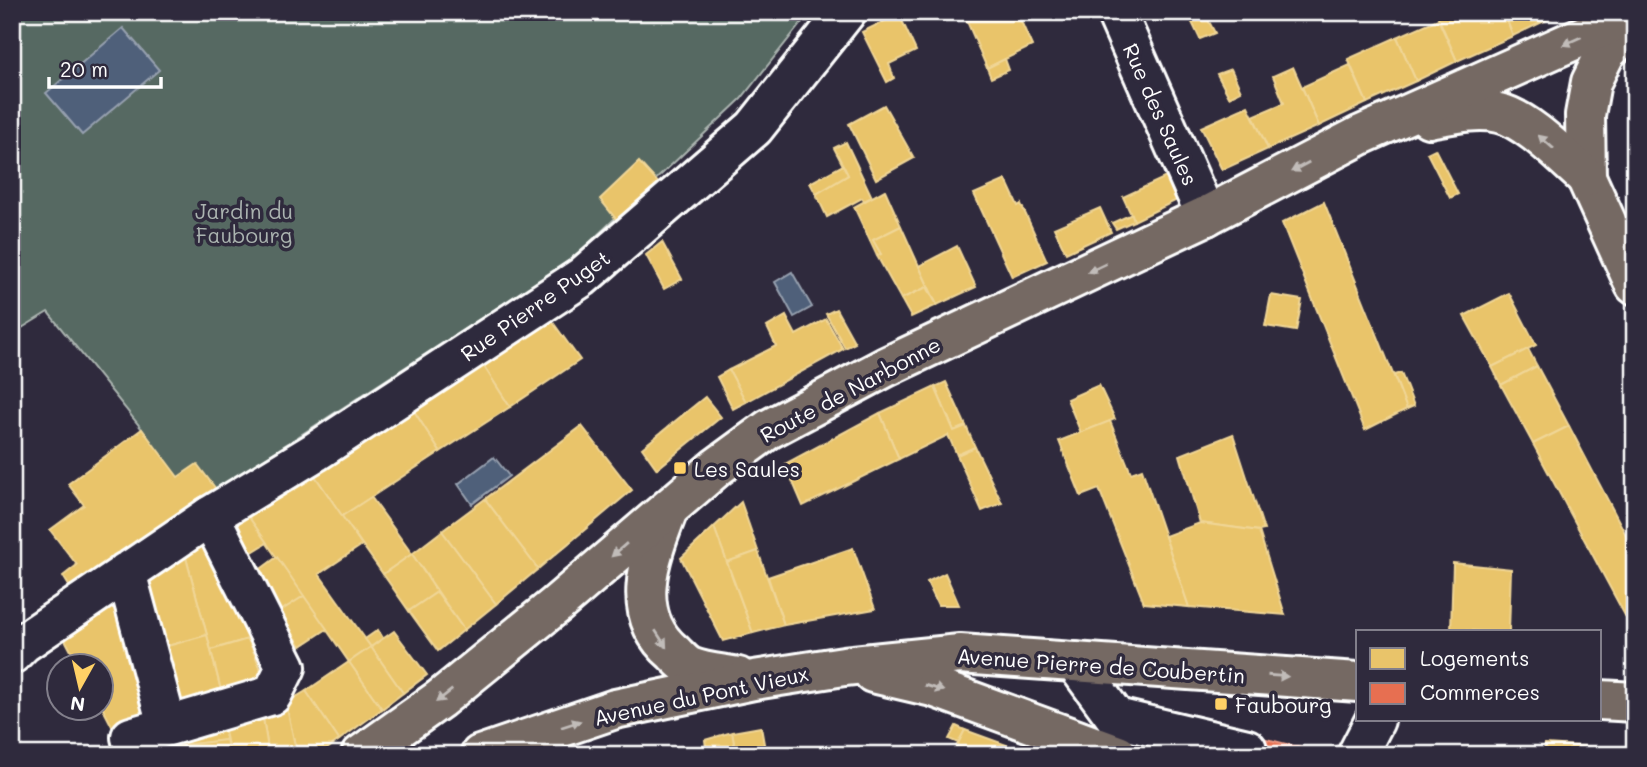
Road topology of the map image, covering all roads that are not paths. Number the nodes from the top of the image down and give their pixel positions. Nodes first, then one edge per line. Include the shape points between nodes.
1 (846, 12) edge
2 (1116, 12) edge
3 (1635, 13) edge
4 (1635, 25) edge
5 (1361, 135) junction
6 (1586, 177) junction
7 (1206, 216) junction
8 (1635, 285) edge
9 (670, 505) junction
10 (210, 516) junction
11 (126, 572) junction
12 (12, 654) edge
13 (1074, 662) junction
14 (844, 666) junction
15 (754, 680) junction
16 (1356, 682) edge
17 (1602, 700) edge
18 (1635, 702) edge
19 (1374, 722) edge
20 (167, 725) junction
21 (1117, 736) edge
22 (1247, 749) dead end
23 (136, 755) edge
24 (361, 755) edge
25 (480, 755) edge
26 (1357, 755) edge

1 - 10 street, Rue Pierre Puget via 754,128 582,277
2 - 7 street, Rue des Saules
3 -> 5 main road, Route de Narbonne
4 - 6 main road via 1606,52 1591,82 1585,114
6 -> 5 main road, Route de Narbonne via 1535,133 1502,113 1471,110
5 -> 7 main road, Route de Narbonne
6 - 8 main road
7 -> 9 main road, Route de Narbonne via 886,367 769,429
9 -> 15 main road via 648,564 644,591 648,614 662,643 690,667
9 -> 24 main road, Route de Narbonne via 440,699
10 - 11 street, Rue Pierre Puget
10 - 20 street via 286,667 272,695
11 - 12 street, Rue Pierre Puget
11 - 20 street
13 - 14 main road, Avenue Pierre de Coubertin via 960,654
13 -> 16 main road, Avenue Pierre de Coubertin
13 - 21 street
14 - 15 main road, Avenue du Pont Vieux
14 -> 21 main road via 933,687 1081,741
25 -> 15 main road, Avenue du Pont Vieux via 615,709
17 - 18 main road
19 - 26 street
20 - 23 street via 131,737
21 - 22 street

